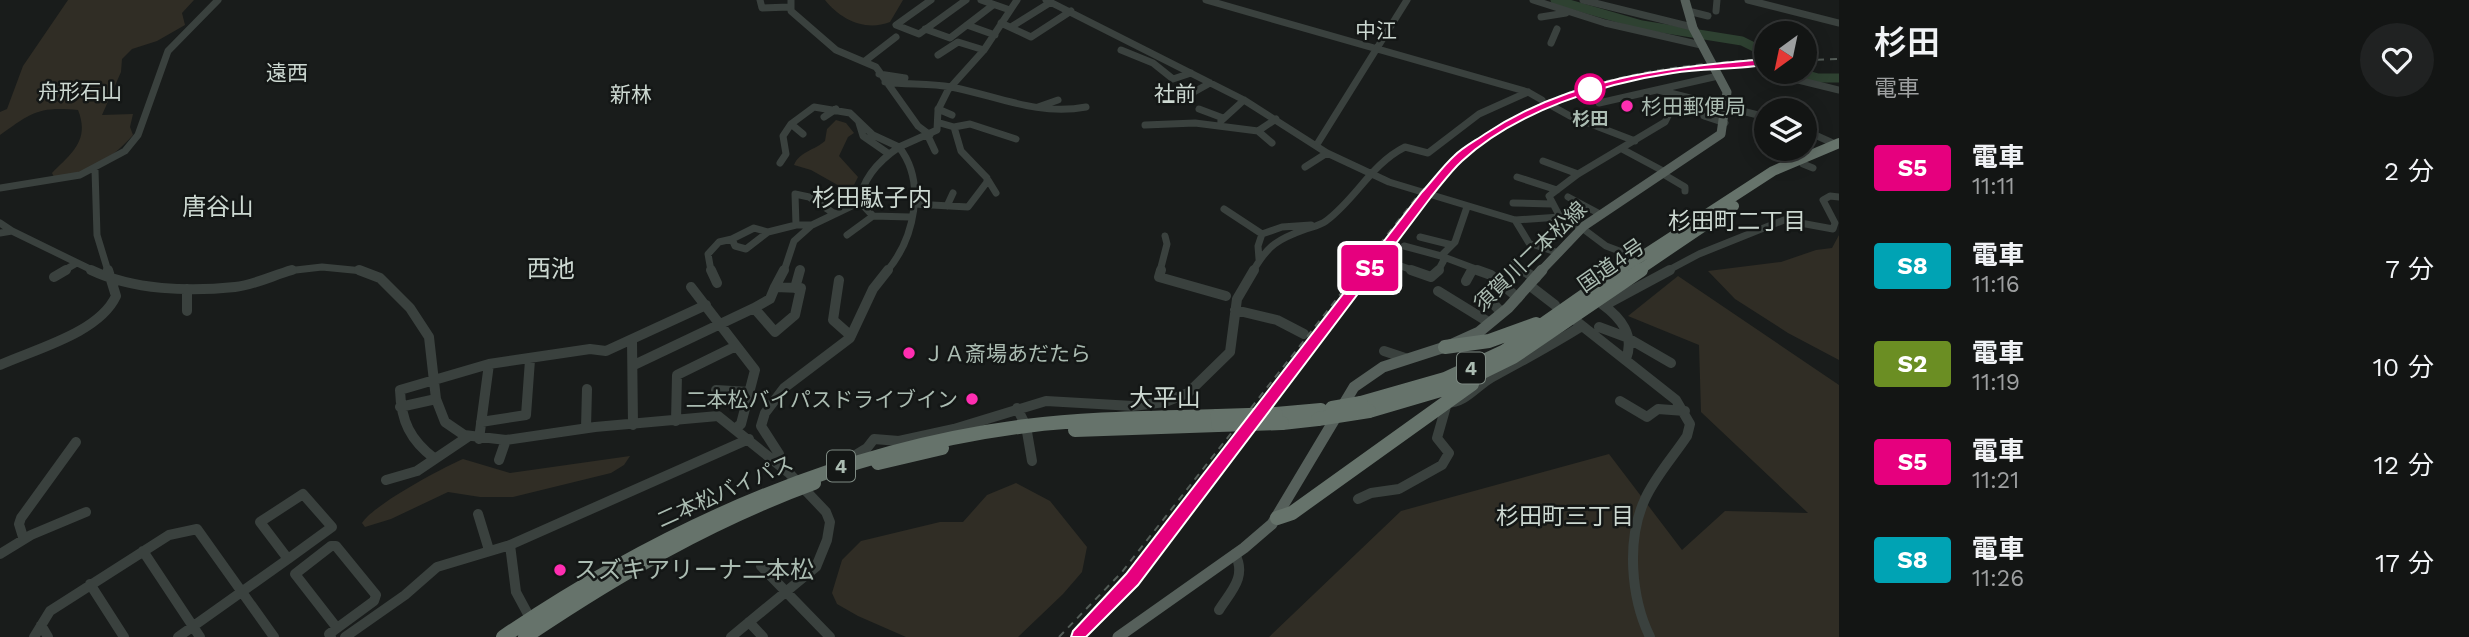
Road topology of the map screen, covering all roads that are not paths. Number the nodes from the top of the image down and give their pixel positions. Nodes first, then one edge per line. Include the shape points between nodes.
1 (218, 0) edge
2 (760, 0) edge
3 (931, 0) edge
4 (966, 0) edge
5 (981, 0) edge
6 (1017, 0) edge
7 (1206, 0) edge
8 (1407, 0) edge
9 (1533, 0) edge
10 (1583, 0) edge
11 (1685, 0) edge
12 (1717, 0) edge
13 (1748, 0) edge
14 (1048, 1) edge
15 (790, 4) edge
16 (1777, 4) edge
17 (993, 5) junction
18 (923, 6) junction
19 (1007, 9) junction
20 (1071, 11) junction
21 (1688, 11) junction
22 (1716, 11) dead end
23 (1567, 12) junction
24 (946, 15) junction
25 (1708, 16) dead end
26 (1541, 17) dead end
27 (1001, 23) junction
28 (1839, 23) edge
29 (967, 25) junction
30 (1011, 27) junction
31 (1693, 27) junction
32 (1557, 29) dead end
33 (925, 30) junction
34 (995, 35) junction
35 (1026, 35) junction
36 (896, 37) dead end
37 (1124, 38) junction
38 (1015, 42) dead end
39 (1116, 42) dead end
40 (1552, 43) dead end
41 (1701, 45) junction
42 (1376, 49) junction
43 (984, 50) junction
44 (1121, 50) dead end
45 (938, 55) dead end
46 (865, 61) junction
47 (1191, 73) junction
48 (879, 74) junction
49 (1718, 76) junction
50 (905, 78) dead end
51 (885, 82) junction
52 (1210, 83) junction
53 (1814, 84) edge
54 (950, 87) junction
55 (1658, 90) junction
56 (1839, 90) edge
57 (1528, 92) junction
58 (1185, 97) dead end
59 (1058, 100) dead end
60 (1244, 100) junction
61 (1542, 100) dead end
62 (1599, 103) dead end
63 (1552, 106) dead end
64 (1086, 107) dead end
65 (1727, 107) junction
66 (1037, 108) junction
67 (1672, 108) dead end
68 (836, 109) junction
69 (939, 109) junction
70 (1199, 109) dead end
71 (1754, 114) edge
72 (952, 115) dead end
73 (1703, 116) dead end
74 (824, 117) dead end
75 (1276, 119) junction
76 (1222, 120) joint
77 (859, 123) junction
78 (940, 123) junction
79 (1725, 123) junction
80 (791, 124) junction
81 (1145, 125) dead end
82 (954, 127) junction
83 (1258, 131) junction
84 (803, 134) dead end
85 (929, 135) junction
86 (1299, 135) junction
87 (1817, 136) edge
88 (1016, 139) dead end
89 (1289, 139) dead end
90 (1635, 141) junction
91 (1272, 143) dead end
92 (874, 145) junction
93 (1315, 146) junction
94 (1838, 146) edge
95 (899, 147) junction
96 (863, 149) dead end
97 (1622, 149) junction
98 (934, 151) dead end
99 (1327, 153) junction
100 (888, 154) junction
101 (875, 155) dead end
102 (1543, 161) dead end
103 (780, 163) dead end
104 (1305, 167) dead end
105 (95, 170) junction
106 (1664, 173) junction
107 (1370, 174) junction
108 (1578, 174) junction
109 (1517, 177) dead end
110 (988, 180) junction
111 (0, 188) edge
112 (1557, 190) junction
113 (1685, 191) dead end
114 (953, 193) dead end
115 (996, 193) dead end
116 (1568, 197) dead end
117 (1839, 197) edge
118 (860, 202) junction
119 (1513, 203) dead end
120 (914, 204) junction
121 (1552, 204) junction
122 (947, 206) junction
123 (1467, 207) junction
124 (1224, 209) dead end
125 (835, 214) junction
126 (1600, 214) junction
127 (873, 216) junction
128 (1560, 217) junction
129 (910, 218) junction
130 (1516, 220) junction
131 (0, 223) edge
132 (796, 225) junction
133 (812, 225) junction
134 (1316, 226) junction
135 (1582, 228) junction
136 (12, 231) junction
137 (768, 232) junction
138 (0, 233) edge
139 (1262, 234) junction
140 (847, 235) dead end
141 (1166, 236) dead end
142 (1420, 237) dead end
143 (732, 239) junction
144 (1452, 245) junction
145 (1404, 246) dead end
146 (1559, 253) junction
147 (1443, 257) junction
148 (1638, 258) junction
149 (1259, 259) junction
150 (75, 264) junction
151 (1395, 264) dead end
152 (1513, 264) dead end
153 (1473, 268) junction
154 (800, 269) dead end
155 (54, 277) dead end
156 (1249, 277) junction
157 (110, 279) junction
158 (839, 280) dead end
159 (1466, 281) dead end
160 (1532, 281) junction
161 (717, 283) dead end
162 (691, 287) dead end
163 (775, 287) junction
164 (795, 288) junction
165 (187, 289) junction
166 (1438, 291) dead end
167 (1486, 296) dead end
168 (1225, 298) joint
169 (1518, 298) junction
170 (1600, 303) junction
171 (706, 305) junction
172 (1555, 305) dead end
173 (754, 308) junction
174 (1235, 310) junction
175 (187, 311) dead end
176 (1502, 313) junction
177 (1490, 323) junction
178 (722, 324) junction
179 (1550, 325) junction
180 (1599, 327) dead end
181 (1304, 334) dead end
182 (852, 336) junction
183 (1631, 340) junction
184 (632, 341) junction
185 (736, 345) junction
186 (1445, 347) junction
187 (1384, 351) dead end
188 (1405, 358) junction
189 (530, 359) junction
190 (1626, 359) junction
191 (1671, 363) dead end
192 (489, 364) junction
193 (0, 365) edge
194 (634, 365) junction
195 (1486, 372) junction
196 (434, 381) junction
197 (587, 389) dead end
198 (716, 390) dead end
199 (749, 392) junction
200 (436, 398) junction
201 (1388, 401) junction
202 (1620, 401) dead end
203 (1447, 403) junction
204 (400, 407) junction
205 (1017, 408) junction
206 (1685, 411) junction
207 (676, 421) junction
208 (1217, 421) joint
209 (481, 422) junction
210 (1416, 422) junction
211 (633, 425) junction
212 (586, 428) junction
213 (736, 428) junction
214 (1027, 430) junction
215 (474, 438) junction
216 (748, 439) junction
217 (506, 440) junction
218 (76, 442) dead end
219 (435, 459) junction
220 (499, 460) dead end
221 (1032, 461) dead end
222 (780, 464) junction
223 (834, 468) junction
224 (386, 480) dead end
225 (800, 483) junction
226 (1358, 499) dead end
227 (86, 512) dead end
228 (478, 514) dead end
229 (1277, 518) junction
230 (23, 537) junction
231 (510, 545) junction
232 (489, 550) junction
233 (143, 551) junction
234 (0, 554) edge
235 (1235, 554) junction
236 (288, 559) junction
237 (761, 566) dead end
238 (90, 584) junction
239 (785, 592) junction
240 (242, 593) junction
241 (1219, 610) dead end
242 (530, 618) junction
243 (749, 622) junction
244 (41, 625) junction
245 (193, 626) junction
246 (338, 634) edge
247 (34, 637) edge
248 (48, 637) edge
249 (124, 637) edge
250 (178, 637) edge
251 (200, 637) edge
252 (274, 637) edge
253 (503, 637) edge
254 (525, 637) edge
255 (731, 637) edge
256 (763, 637) edge
257 (830, 637) edge
258 (1118, 637) edge
259 (1650, 637) edge

1 - 105 street via 168,51 134,143
2 - 15 street via 762,8
3 - 18 street
4 - 24 street
5 - 17 street
6 - 19 street
7 - 42 street
8 - 42 street
9 - 23 street
10 - 31 street
11 - 21 main road
12 - 22 street
13 - 16 street
14 - 20 street
14 - 30 street
15 - 46 street via 801,22 836,50
16 - 28 street
17 - 19 street
17 - 29 street
18 - 24 street
18 - 33 street via 896,25 919,34
19 - 27 street
20 - 35 street via 1031,37
20 - 37 street
21 - 25 street
21 - 31 main road
23 - 26 street
23 - 41 street
24 - 33 street
27 - 30 street
27 - 34 street
29 - 33 street via 950,38
29 - 34 street
30 - 35 street
31 - 41 main road
32 - 40 street
34 - 43 street
35 - 38 street
36 - 46 street
37 - 39 street
37 - 47 street
41 - 49 main road
42 - 57 street
42 - 93 street
43 - 45 street via 958,42
43 - 54 street
44 - 47 street via 1153,63 1173,79
46 - 48 street
47 - 52 street
48 - 50 street
48 - 51 street
49 - 55 street
49 - 65 main road via 1727,92
51 - 54 street
51 - 85 street
52 - 58 street
52 - 60 street
53 - 56 street
54 - 66 street
54 - 69 street
55 - 62 street
55 - 65 street
57 - 61 street
57 - 107 street via 1479,114 1428,153 1405,147 1380,160
59 - 66 street
60 - 75 street
60 - 76 street
63 - 90 street
64 - 66 street via 1071,111
65 - 71 street
65 - 79 main road
67 - 90 street via 1665,122
68 - 74 street
68 - 77 street via 850,113
68 - 80 street via 814,107
69 - 72 street
69 - 78 street
70 - 76 street
73 - 79 street
75 - 83 street
75 - 86 street
77 - 92 street via 863,136
77 - 95 street
78 - 82 street
78 - 85 street
79 - 106 main road, 須賀川二本松線 via 1717,138
80 - 84 street
80 - 103 street via 783,136 786,154
81 - 83 street via 1195,123
82 - 88 street via 970,124
82 - 110 street via 961,151
83 - 91 street
85 - 95 street via 918,144
85 - 98 street
86 - 89 street
86 - 93 street
87 - 94 street
90 - 97 street
92 - 96 street
92 - 100 street
93 - 99 street
94 - 148 highway, 国道4号 / 4 via 1773,171
94 - 170 highway, 国道4号 / 4 via 1808,166 1785,171
95 - 100 street
95 - 120 street via 916,184
97 - 106 street
97 - 108 street
99 - 104 street
99 - 107 street
100 - 101 street
100 - 118 street via 863,185
102 - 108 street
105 - 111 street via 67,179
105 - 157 street via 96,235
106 - 113 street
106 - 126 main road, 須賀川二本松線
107 - 123 street
107 - 134 street
108 - 112 street
109 - 112 street
110 - 115 street
110 - 122 street via 968,206
112 - 121 street via 1549,196
114 - 122 street
116 - 126 street
117 - 170 street via 1823,200 1835,223 1833,229 1784,220 1699,254
118 - 125 street
118 - 127 street
119 - 121 street
120 - 122 street
120 - 129 street
121 - 128 street
123 - 130 street
123 - 144 street
124 - 139 street
125 - 132 street via 809,197 795,194
125 - 133 street
126 - 135 main road, 須賀川二本松線
127 - 129 street
127 - 140 street
128 - 130 street
128 - 135 street
129 - 182 street via 903,249 874,287
130 - 146 street via 1529,243
131 - 136 street
132 - 133 street
132 - 137 street
133 - 163 street via 794,242
134 - 139 street via 1294,225
134 - 149 street via 1270,244
135 - 146 main road, 須賀川二本松線
135 - 148 street via 1606,246
136 - 138 street
136 - 150 street
137 - 143 street via 754,228
137 - 143 street via 746,249 735,246
139 - 149 street
141 - 168 street via 1159,277
142 - 144 street
143 - 161 street via 719,242 708,254
144 - 147 street
145 - 147 street
146 - 160 main road, 須賀川二本松線
147 - 151 street via 1432,277
147 - 153 street
148 - 179 highway, 国道4号 / 4
149 - 156 street
150 - 155 street
150 - 157 street
152 - 160 street
153 - 159 street
153 - 169 street via 1498,279
154 - 164 street
156 - 168 street
156 - 174 street
157 - 165 street
157 - 193 street via 116,301 105,314
158 - 182 street via 833,320
160 - 169 main road, 須賀川二本松線
160 - 172 street
162 - 171 street
163 - 164 street
163 - 173 street via 770,299
164 - 173 street via 801,288 796,316 775,332
165 - 175 street
165 - 196 street via 237,287 313,267 370,273 388,283 429,337
166 - 177 street
167 - 176 street
169 - 176 main road, 須賀川二本松線
170 - 179 highway, 国道4号 / 4
170 - 183 street via 1628,330
171 - 178 street
171 - 184 street
173 - 178 street
174 - 181 street via 1277,320
174 - 205 street via 1230,352 1202,382 1181,396 1133,406 1046,401
176 - 177 main road, 須賀川二本松線
177 - 186 main road, 須賀川二本松線
178 - 185 street
178 - 194 street
179 - 186 highway
179 - 195 highway, 二本松バイパス / 4
179 - 201 highway, 二本松バイパス / 4 via 1477,365
180 - 183 street
182 - 222 street via 782,391 764,414 761,426 779,454
183 - 190 street
183 - 191 street
184 - 189 street via 606,351 590,349
184 - 194 street
185 - 199 street via 755,370
185 - 207 street via 677,375
186 - 188 main road, 須賀川二本松線
187 - 188 street
188 - 229 main road, 須賀川二本松線 via 1371,371 1354,387
189 - 192 street
189 - 209 street via 526,415
190 - 203 street via 1579,323 1535,356 1491,377 1457,403
190 - 206 street
192 - 196 street
192 - 209 street
194 - 211 street
195 - 201 highway, 二本松バイパス / 4
195 - 203 highway
196 - 200 street
196 - 204 street via 400,390
197 - 212 street
198 - 199 street
199 - 213 street
200 - 204 street
200 - 215 street via 445,422
201 - 208 highway, 二本松バイパス / 4, bridge via 1320,414
201 - 210 highway
202 - 206 street via 1647,417 1658,409
203 - 210 highway
203 - 226 street via 1437,438 1448,449 1448,459 1399,489 1363,494
204 - 219 street via 403,427 411,439
205 - 214 street
205 - 223 street via 936,433 899,441 874,439 865,452 845,458
206 - 259 street via 1690,431 1644,500 1637,527 1637,600
207 - 211 street
207 - 213 street via 714,415
208 - 214 highway, 二本松バイパス / 4
209 - 215 street
210 - 229 highway via 1292,513
211 - 212 street
212 - 217 street
213 - 216 street
214 - 221 street
214 - 223 highway, 二本松バイパス / 4 via 917,445
214 - 225 highway, 二本松バイパス / 4
215 - 217 street
215 - 219 street
216 - 222 street
216 - 231 street
217 - 220 street
218 - 230 street via 21,518
219 - 224 street via 416,471
222 - 225 street
223 - 225 highway, 二本松バイパス / 4
225 - 239 street via 828,516 827,540 816,566
225 - 242 highway, 二本松バイパス / 4 via 763,493 666,539
225 - 254 highway, 二本松バイパス / 4 via 629,570
227 - 230 street
228 - 232 street
229 - 235 main road, 須賀川二本松線
230 - 234 street
231 - 232 street
231 - 242 street via 511,573
232 - 246 street via 437,567 405,595
233 - 238 street
233 - 240 street via 169,535 197,529
233 - 245 street
235 - 241 street via 1242,575
235 - 258 main road, 須賀川二本松線
236 - 236 street via 332,527 303,494 260,522
236 - 240 street
237 - 239 street
238 - 244 street via 50,611
238 - 249 street
239 - 243 street
239 - 257 street
240 - 245 street
240 - 252 street
242 - 253 highway, 二本松バイパス / 4
243 - 255 street
243 - 256 street
244 - 247 street
244 - 248 street
245 - 250 street
245 - 251 street
246 - 246 street via 376,595 336,546 331,546 295,573

